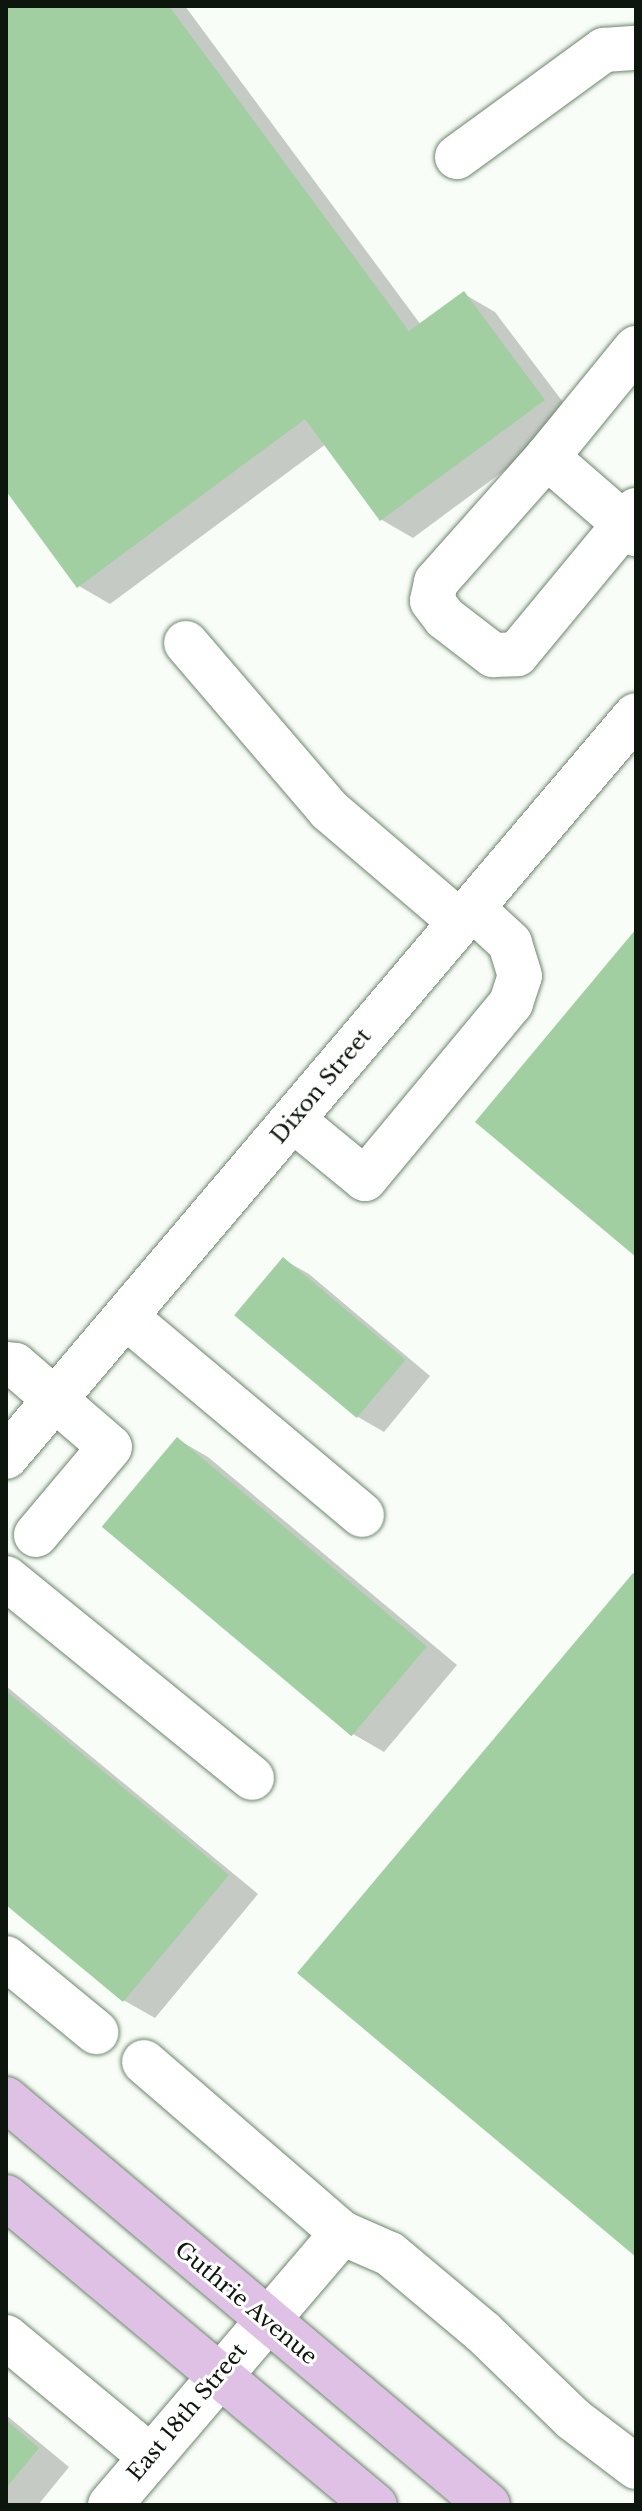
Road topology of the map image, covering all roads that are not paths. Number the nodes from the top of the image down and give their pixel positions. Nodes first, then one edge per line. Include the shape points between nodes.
1 (636, 48) edge
2 (457, 157) dead end
3 (636, 348) edge
4 (547, 457) junction
5 (632, 523) edge
6 (186, 643) dead end
7 (636, 715) edge
8 (466, 915) junction
9 (293, 1120) junction
10 (126, 1317) junction
11 (6, 1364) edge
12 (56, 1400) junction
13 (6, 1457) edge
14 (362, 1515) dead end
15 (36, 1535) dead end
16 (6, 1578) edge
17 (252, 1778) dead end
18 (6, 1958) edge
19 (96, 2032) dead end
20 (144, 2062) dead end
21 (6, 2099) edge
22 (6, 2197) edge
23 (342, 2233) junction
24 (264, 2320) junction
25 (6, 2337) edge
26 (216, 2376) junction
27 (150, 2456) junction
28 (636, 2467) edge
29 (110, 2505) edge
30 (375, 2505) edge
31 (488, 2505) edge

1 - 2 street via 604,50
3 - 4 street
4 - 5 street
4 - 5 street via 436,582 432,601 445,618 493,655 517,654
6 - 8 street via 329,810
7 - 8 street, Dixon Street
8 - 9 street, Dixon Street
8 - 9 street via 510,943 520,976 511,1003 365,1179
9 - 10 street, Dixon Street
10 - 12 street, Dixon Street
10 - 14 street
11 - 12 street via 15,1365
12 - 13 street, Dixon Street
12 - 15 street via 110,1447
16 - 17 street
18 - 19 street
20 - 23 street
21 - 24 main road, Guthrie Avenue
22 - 26 main road
23 - 24 street, East 18th Street
23 - 28 street via 390,2254 483,2332 573,2419
24 - 26 street, East 18th Street
24 - 31 main road, Guthrie Avenue
25 - 27 street
26 - 27 street, East 18th Street
26 - 30 main road
27 - 29 street, East 18th Street

